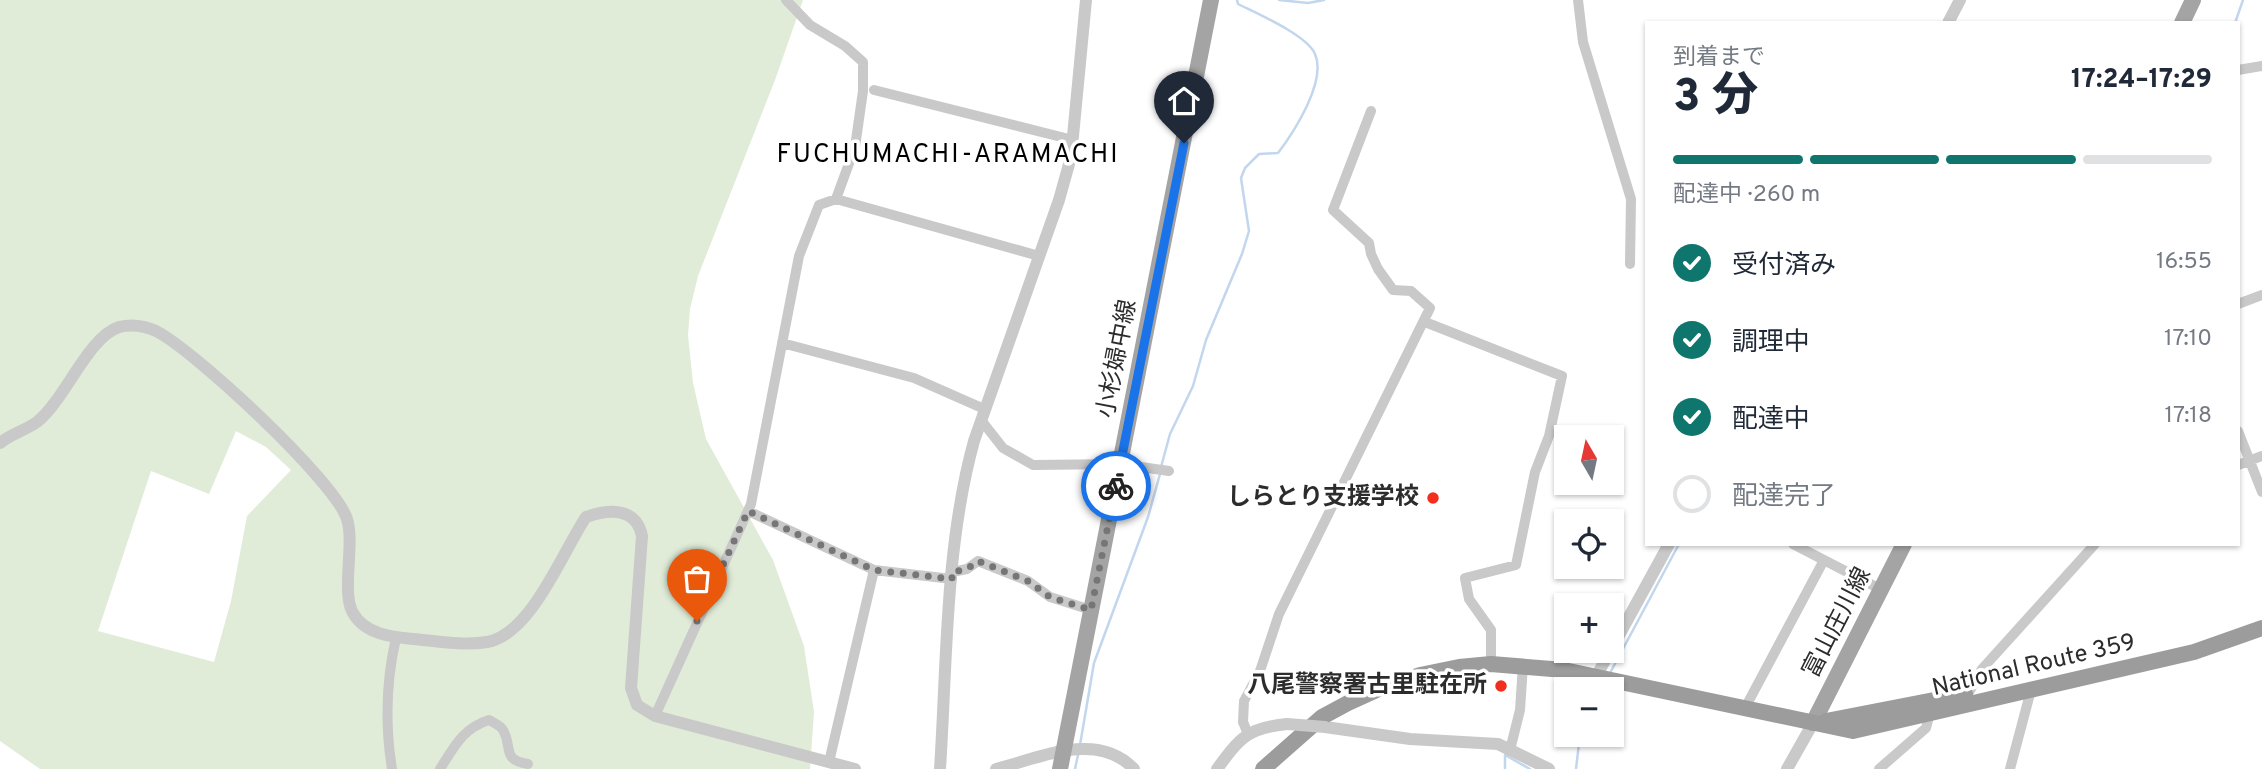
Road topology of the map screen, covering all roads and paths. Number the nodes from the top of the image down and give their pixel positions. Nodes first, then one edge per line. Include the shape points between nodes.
1 (786, 0) edge
2 (1086, 0) edge
3 (1211, 0) edge
4 (1578, 0) edge
5 (1960, 0) edge
6 (2193, 0) edge
7 (1949, 21) edge
8 (2183, 21) edge
9 (2262, 66) edge
10 (2240, 69) edge
11 (874, 90) dead end
12 (1371, 111) dead end
13 (1073, 140) junction
14 (836, 198) junction
15 (1039, 256) junction
16 (1630, 264) dead end
17 (2262, 295) edge
18 (2240, 303) edge
19 (1425, 322) junction
20 (782, 343) junction
21 (981, 414) junction
22 (2240, 436) edge
23 (0, 443) edge
24 (2262, 456) edge
25 (2250, 461) junction
26 (1120, 464) junction
27 (2240, 464) edge
28 (1168, 471) dead end
29 (2262, 492) edge
30 (748, 511) junction
31 (1668, 546) edge
32 (1797, 546) edge
33 (1903, 546) edge
34 (2093, 546) edge
35 (1824, 560) junction
36 (874, 570) junction
37 (952, 576) junction
38 (1880, 589) junction
39 (1091, 610) junction
40 (2262, 618) edge
41 (1624, 626) edge
42 (2262, 628) edge
43 (396, 638) junction
44 (1604, 663) edge
45 (1491, 664) junction
46 (1523, 665) junction
47 (1596, 677) joint
48 (1624, 683) edge
49 (2031, 690) junction
50 (1968, 694) junction
51 (1745, 708) junction
52 (1930, 713) junction
53 (655, 716) junction
54 (1813, 723) junction
55 (1248, 733) junction
56 (1063, 750) junction
57 (1510, 750) junction
58 (829, 762) junction
59 (528, 764) dead end
60 (392, 769) edge
61 (440, 769) edge
62 (855, 769) edge
63 (940, 769) edge
64 (996, 769) edge
65 (1060, 769) edge
66 (1134, 769) edge
67 (1217, 769) edge
68 (1263, 769) edge
69 (1549, 769) edge
70 (1787, 769) edge
71 (1879, 769) edge
72 (2010, 769) edge

1 - 14 street via 810,25 863,62 855,147
2 - 13 street
3 - 26 main road, 小杉婦中線
4 - 16 street via 1583,42 1631,199
5 - 7 street
6 - 8 main road
9 - 10 street
11 - 13 street
12 - 19 street via 1333,210 1369,243 1378,270 1393,290 1411,292 1430,308
13 - 15 street via 1072,157
14 - 15 street
14 - 20 street via 819,205 799,256
15 - 21 street
17 - 18 street
19 - 45 street via 1562,376 1549,436 1535,472 1516,565 1465,578 1469,599 1491,630
19 - 55 street via 1279,614 1260,671 1244,701 1243,722
20 - 21 street via 914,378
20 - 30 street
21 - 26 street via 1003,447 1032,465
21 - 37 street via 965,475
22 - 25 street
23 - 43 street via 37,421 62,395 103,335 128,326 155,330 192,356 270,427 335,498 347,519 348,601 354,615 366,627
24 - 25 street
25 - 27 street
25 - 29 street
26 - 28 street
26 - 39 main road, 小杉婦中線
30 - 36 street
30 - 53 street
31 - 41 street
32 - 35 street
33 - 38 main road, 富山庄川線
34 - 50 street via 1982,669
35 - 38 street
35 - 51 street
36 - 37 street
36 - 58 street
37 - 39 street via 978,561 1028,581 1050,597
37 - 63 street
38 - 54 main road, 富山庄川線
39 - 56 main road, 小杉婦中線
40 - 50 highway, National Route 359 via 2192,643
42 - 49 highway, National Route 359 via 2194,653
43 - 53 street via 463,643 505,637 552,577 586,517 621,512 632,517 642,536 631,688 637,705
43 - 60 street via 387,701
44 - 47 street
45 - 46 highway, National Route 359
45 - 68 highway, National Route 359 via 1420,675 1348,703 1322,717
46 - 47 highway, National Route 359
46 - 57 street via 1520,710
48 - 51 highway, National Route 359
49 - 52 highway, National Route 359
49 - 72 street
50 - 54 highway, National Route 359
51 - 54 highway, National Route 359
52 - 54 highway, National Route 359 via 1853,731
52 - 71 street via 1926,728
53 - 58 street
54 - 70 street
55 - 57 street, bridge via 1261,726 1287,724 1499,744
55 - 67 street
56 - 64 street
56 - 65 main road, 小杉婦中線
56 - 66 street via 1092,748 1111,753
57 - 69 street
58 - 62 street
59 - 61 street via 509,754 505,732 489,720 460,738

